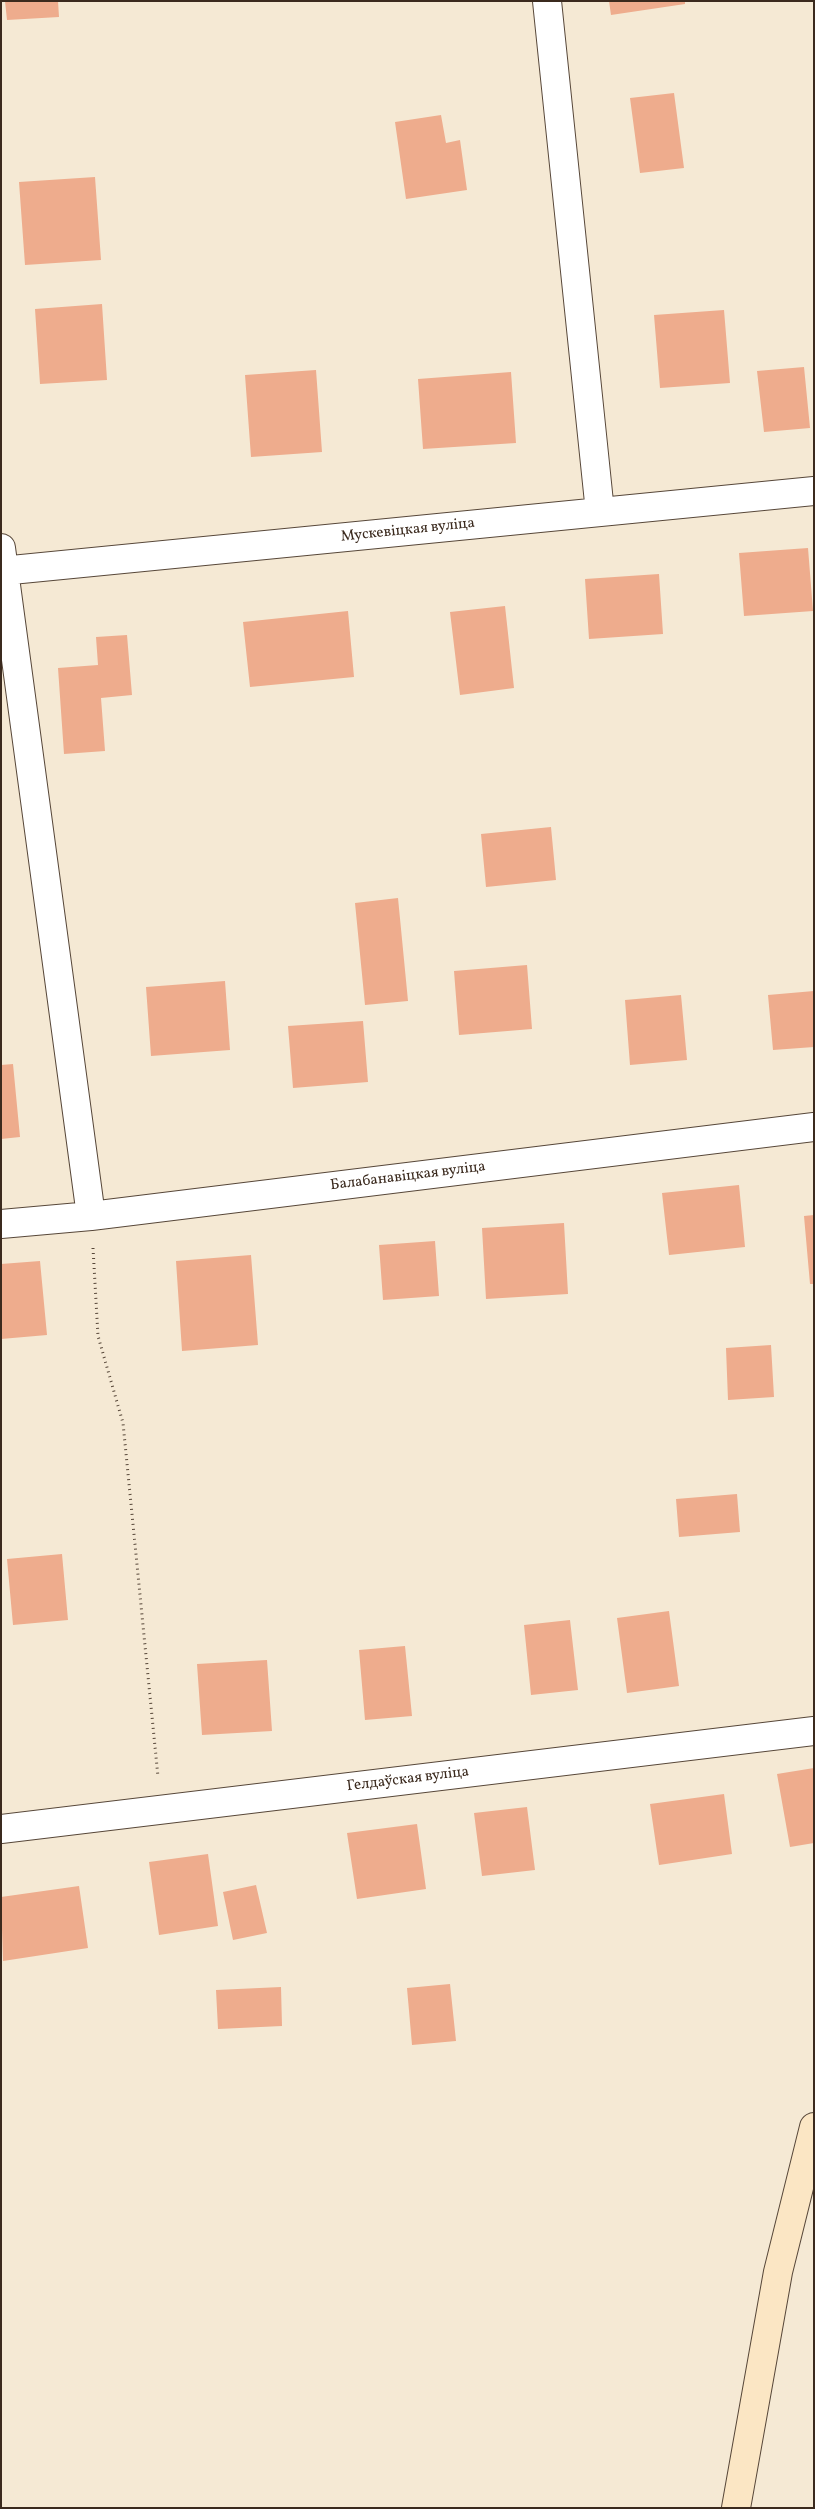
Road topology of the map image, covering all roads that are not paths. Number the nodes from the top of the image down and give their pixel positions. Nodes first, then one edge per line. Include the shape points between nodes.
1 (547, 1) edge
2 (814, 491) edge
3 (600, 512) junction
4 (2, 563) edge
5 (814, 1127) edge
6 (91, 1216) junction
7 (1, 1224) edge
8 (814, 1731) edge
9 (1, 1829) edge
10 (814, 2127) edge
11 (736, 2508) edge

1 - 3 street
2 - 3 street, Мускевіцкая вуліца
3 - 4 street, Мускевіцкая вуліца
4 - 6 street
5 - 6 street, Балабанавіцкая вуліца
6 - 7 street, Балабанавіцкая вуліца
8 - 9 street, Гелдаўская вуліца
10 - 11 street via 778,2272

